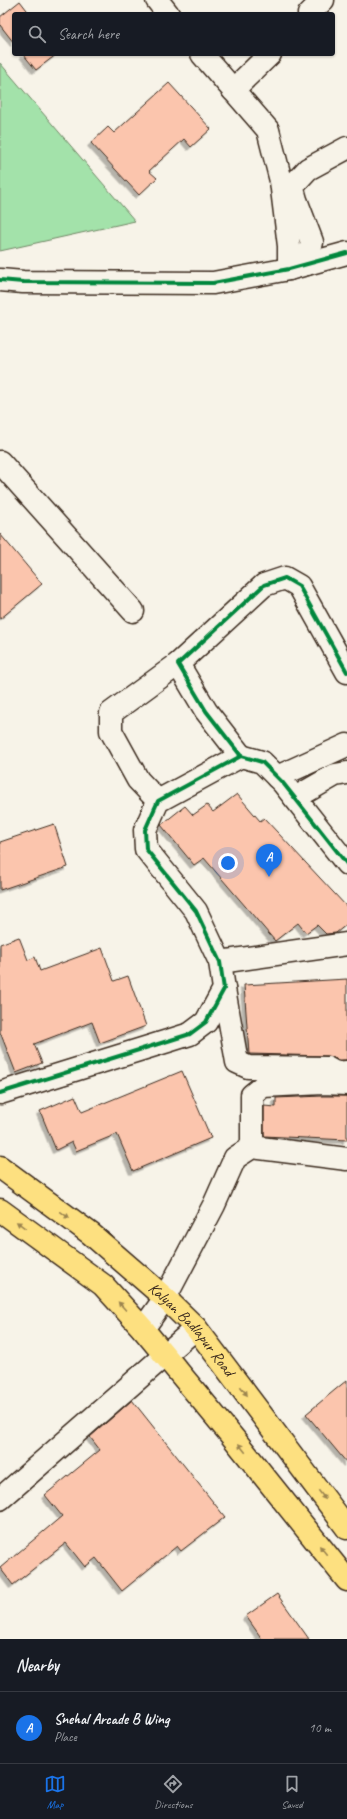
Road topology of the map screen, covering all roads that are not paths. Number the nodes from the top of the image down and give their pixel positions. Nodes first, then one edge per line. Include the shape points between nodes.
1 (157, 0) edge
2 (323, 0) edge
3 (166, 12) edge
4 (311, 12) edge
5 (204, 56) edge
6 (268, 56) edge
7 (234, 90) junction
8 (347, 148) edge
9 (347, 253) edge
10 (298, 266) junction
11 (0, 280) edge
12 (0, 462) edge
13 (133, 612) dead end
14 (178, 664) junction
15 (347, 672) edge
16 (347, 745) edge
17 (241, 756) junction
18 (347, 773) edge
19 (277, 777) junction
20 (295, 798) junction
21 (158, 801) junction
22 (347, 864) edge
23 (347, 944) edge
24 (220, 962) junction
25 (224, 989) junction
26 (347, 1072) edge
27 (347, 1084) edge
28 (0, 1094) edge
29 (252, 1147) junction
30 (347, 1159) edge
31 (0, 1167) edge
32 (0, 1210) edge
33 (165, 1298) junction
34 (196, 1328) junction
35 (144, 1329) junction
36 (165, 1355) junction
37 (0, 1499) edge
38 (347, 1528) edge
39 (347, 1580) edge

1 - 3 street
2 - 4 street
5 - 7 street
6 - 7 street
7 - 10 street via 268,130 281,181 289,246
8 - 10 street via 308,169 294,184 296,200 312,242
9 - 10 street
10 - 11 street via 213,284
12 - 13 street
14 - 15 street via 264,585 285,578 300,586
14 - 17 street via 206,711
14 - 21 street via 111,713 111,730 138,780
16 - 19 street
17 - 19 street via 262,762
17 - 21 street
18 - 20 street via 335,775
19 - 20 street
20 - 22 street
21 - 24 street via 145,830 146,849 196,911
23 - 24 street
24 - 25 street
25 - 26 street via 237,1062 248,1067 328,1068 336,1073
25 - 28 street via 206,1022 190,1034
27 - 29 street via 263,1086 252,1095
29 - 30 street
29 - 33 street via 235,1158 214,1205
31 -> 33 main road, Kalyan Badlapur Road via 91,1234
35 -> 32 main road via 103,1285
33 - 34 main road, Kalyan Badlapur Road
33 - 35 street
34 - 36 street
34 -> 38 main road, Kalyan Badlapur Road
35 - 36 main road
36 - 37 street
39 -> 36 main road

